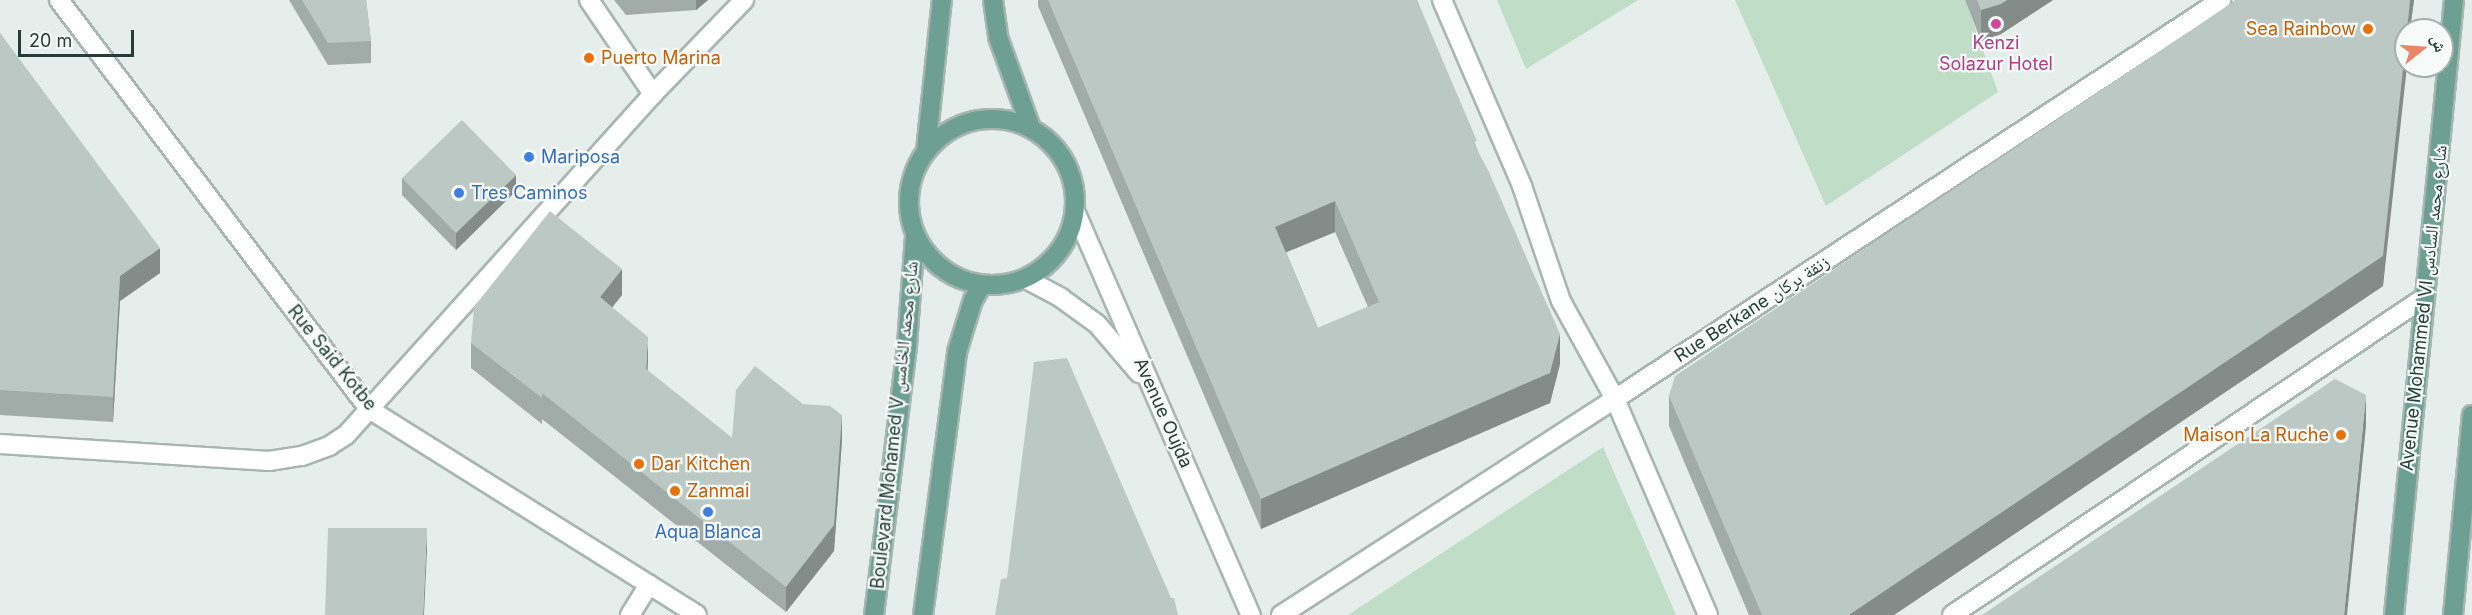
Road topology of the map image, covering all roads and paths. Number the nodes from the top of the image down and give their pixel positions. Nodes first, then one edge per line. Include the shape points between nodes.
1 (59, 0) edge
2 (589, 0) edge
3 (744, 0) edge
4 (942, 0) edge
5 (993, 0) edge
6 (1442, 0) edge
7 (2222, 0) edge
8 (2454, 0) edge
9 (652, 94) junction
10 (1031, 128) junction
11 (926, 151) junction
12 (1075, 211) junction
13 (915, 235) junction
14 (1026, 279) junction
15 (982, 285) junction
16 (2426, 297) junction
17 (1150, 385) junction
18 (1615, 399) junction
19 (369, 409) junction
20 (2472, 415) edge
21 (0, 444) edge
22 (649, 585) junction
23 (630, 615) edge
24 (696, 615) edge
25 (874, 615) edge
26 (923, 615) edge
27 (1251, 615) edge
28 (1281, 615) edge
29 (1708, 615) edge
30 (1952, 615) edge
31 (2394, 615) edge
32 (2453, 615) edge

1 - 19 street, Rue Said Kotbe
2 - 9 street
3 - 9 street
4 - 11 main road
5 - 10 main road via 998,37
6 - 18 street via 1522,186 1561,301
7 - 18 street, Rue Berkane زنقة بركان
8 - 16 main road, Avenue Mohammed VI شارع محمد السادس
9 - 19 street
10 - 11 main road via 1013,121 989,119 965,123 943,134
10 - 12 main road via 1047,140 1065,163 1075,191
11 - 13 main road via 909,192
12 - 14 main road via 1060,251
12 - 17 street, Avenue Oujda
13 - 15 main road via 931,259 954,277
13 - 25 main road, Boulevard Mohamed V شارع محمد الخامس via 907,345
14 - 15 main road
14 - 17 street via 1097,324
15 - 26 main road via 973,300 957,352
16 - 30 street
16 - 31 main road, Avenue Mohammed VI شارع محمد السادس
17 - 27 street, Avenue Oujda
18 - 28 street, Rue Berkane زنقة بركان
18 - 29 street
19 - 21 street via 346,435 329,447 268,461
19 - 22 street, Rue Said Kotbe
20 - 32 main road
22 - 23 street
22 - 24 street, Rue Said Kotbe

